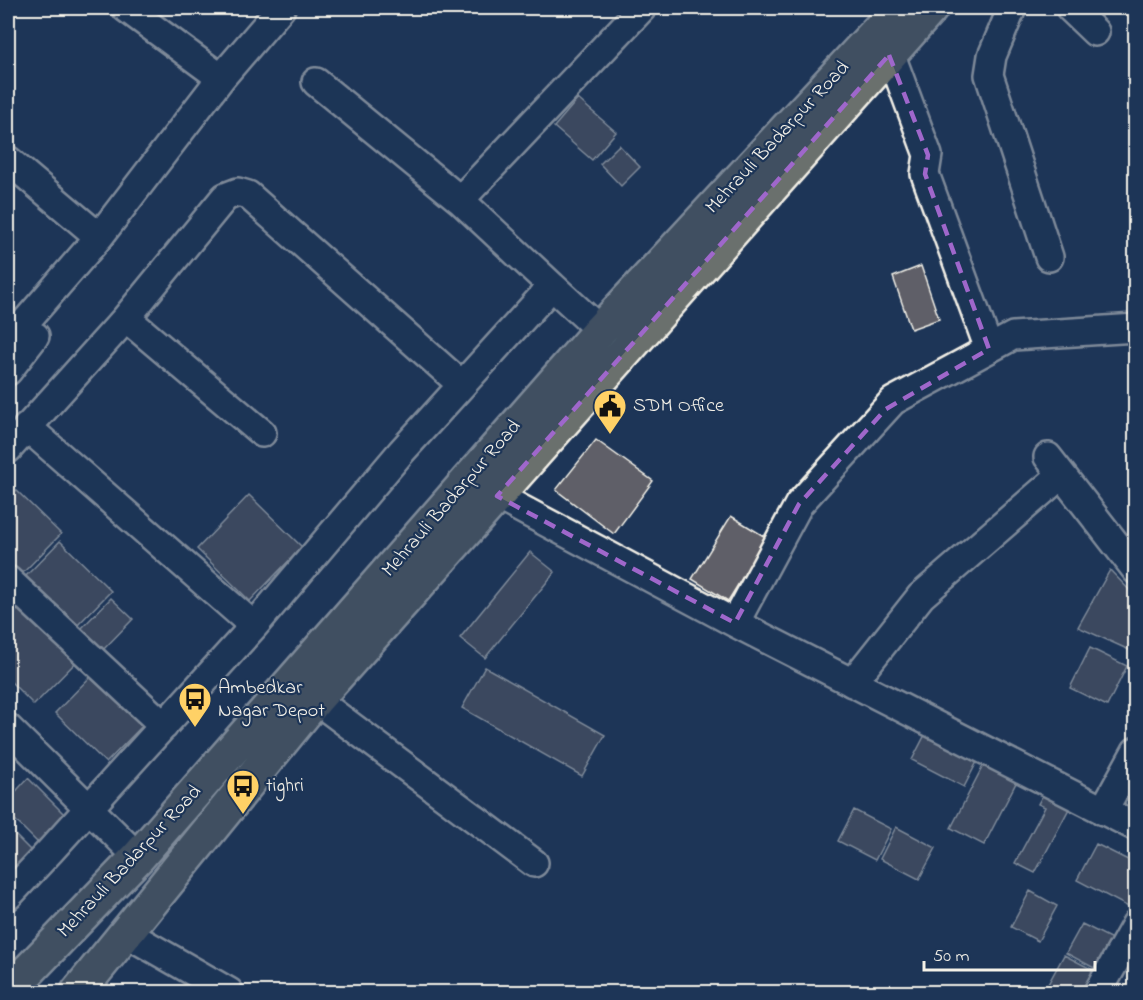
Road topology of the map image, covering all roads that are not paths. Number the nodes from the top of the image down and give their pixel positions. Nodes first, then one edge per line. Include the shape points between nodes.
1 (130, 8) edge
2 (642, 8) edge
3 (899, 8) edge
4 (931, 8) edge
5 (1012, 8) edge
6 (1070, 8) edge
7 (277, 9) edge
8 (1095, 32) dead end
9 (889, 55) junction
10 (221, 78) junction
11 (316, 82) dead end
12 (8, 160) edge
13 (460, 200) junction
14 (738, 204) junction
15 (99, 237) junction
16 (1048, 257) dead end
17 (552, 286) junction
18 (126, 318) junction
19 (1136, 328) edge
20 (600, 330) junction
21 (35, 336) dead end
22 (8, 342) edge
23 (989, 349) junction
24 (8, 371) edge
25 (462, 385) junction
26 (27, 427) junction
27 (261, 433) dead end
28 (8, 449) edge
29 (496, 496) junction
30 (1136, 570) edge
31 (8, 580) edge
32 (735, 623) junction
33 (254, 626) junction
34 (852, 683) junction
35 (304, 691) junction
36 (164, 726) junction
37 (8, 728) edge
38 (1136, 751) edge
39 (89, 809) junction
40 (1103, 811) junction
41 (1136, 827) edge
42 (138, 857) junction
43 (534, 863) dead end
44 (8, 896) edge
45 (1136, 924) edge
46 (126, 933) junction
47 (8, 993) edge
48 (78, 993) edge
49 (229, 993) edge
50 (1098, 993) edge

1 - 10 street
2 - 13 street
3 - 14 main road, Mehrauli Badarpur Road
4 - 9 main road, Mehrauli Badarpur Road
5 - 16 street via 992,56 989,75
6 - 8 street
7 - 10 street
9 - 14 main road, Mehrauli Badarpur Road
9 - 23 street via 928,155 925,174
10 - 15 street
11 - 13 street
12 - 15 street
13 - 17 street
14 - 20 main road, Mehrauli Badarpur Road
14 - 29 main road, Mehrauli Badarpur Road
15 - 22 street
17 - 20 street
17 - 25 street
18 - 25 street via 225,197 238,192 248,195
18 - 26 street
18 - 27 street
19 - 23 street via 1013,336
20 - 35 main road, Mehrauli Badarpur Road
21 - 24 street
23 - 32 street via 893,401 799,504
25 - 33 street
26 - 28 street
26 - 33 street
29 - 32 street
29 - 35 main road, Mehrauli Badarpur Road
30 - 34 street via 1054,466 921,596
31 - 36 street
32 - 34 street
33 - 36 street
34 - 40 street
35 - 42 main road, Mehrauli Badarpur Road
35 - 43 street
35 - 46 main road, Mehrauli Badarpur Road via 286,737
36 - 39 street
37 - 39 street
38 - 40 street
39 - 42 street
39 - 44 street
40 - 41 street
42 - 47 main road, Mehrauli Badarpur Road
45 - 50 street
46 - 48 main road, Mehrauli Badarpur Road
46 - 49 street

